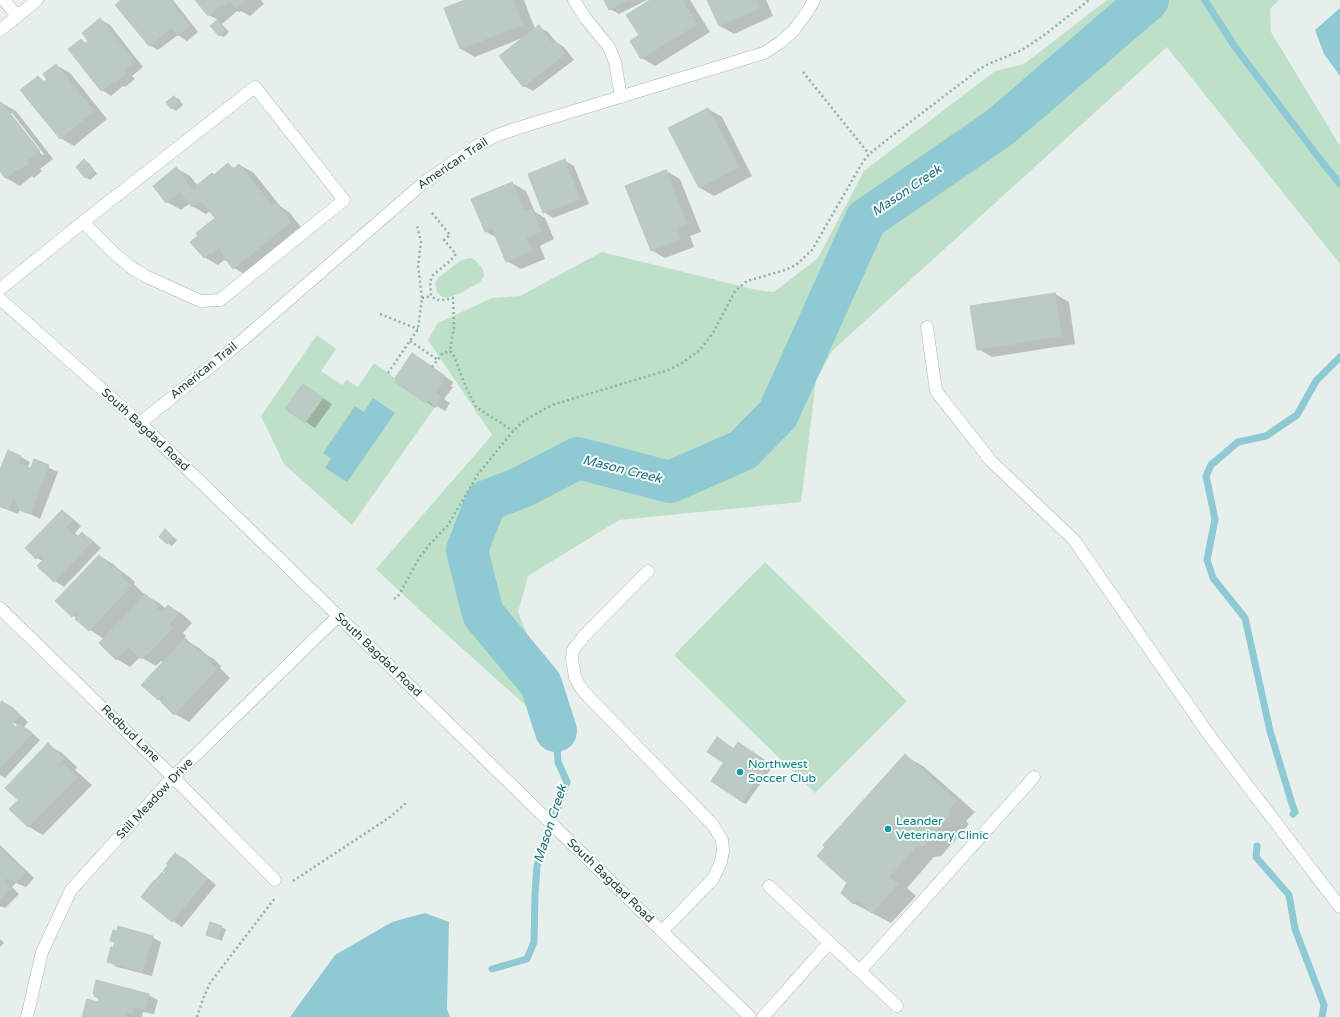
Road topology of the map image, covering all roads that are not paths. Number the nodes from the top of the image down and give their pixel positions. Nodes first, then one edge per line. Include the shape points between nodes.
1 (4, 0) edge
2 (37, 0) edge
3 (574, 0) edge
4 (814, 0) edge
5 (17, 16) junction
6 (0, 30) edge
7 (621, 97) junction
8 (83, 222) junction
9 (0, 289) edge
10 (0, 299) edge
11 (927, 327) dead end
12 (140, 423) junction
13 (648, 571) dead end
14 (0, 608) edge
15 (338, 616) junction
16 (174, 777) junction
17 (1034, 777) dead end
18 (275, 880) dead end
19 (769, 886) dead end
20 (1340, 907) edge
21 (662, 930) junction
22 (829, 942) junction
23 (860, 971) junction
24 (897, 1006) dead end
25 (27, 1017) edge
26 (750, 1017) edge
27 (763, 1017) edge

1 - 5 street
2 - 5 street
3 - 7 street via 609,47 615,62
4 - 7 street, American Trail via 794,30 764,53
5 - 6 street
7 - 12 street, American Trail via 518,128 475,147 422,184 230,351
8 - 8 street via 255,87 344,200 220,300 201,301 147,277 114,254
8 - 9 street
10 - 12 street, South Bagdad Road
11 - 20 street via 936,391 991,461 1074,540 1209,735
12 - 15 street, South Bagdad Road
13 - 21 street via 584,636 573,650 572,659 574,677 584,692 713,825 722,840 721,862 713,879
14 - 16 street, Redbud Lane
15 - 16 street, Still Meadow Drive
15 - 21 street, South Bagdad Road
16 - 18 street, Redbud Lane
16 - 25 street, Still Meadow Drive via 71,890 42,952
17 - 23 street
19 - 22 street
21 - 26 street, South Bagdad Road
22 - 23 street
22 - 27 street
23 - 24 street

